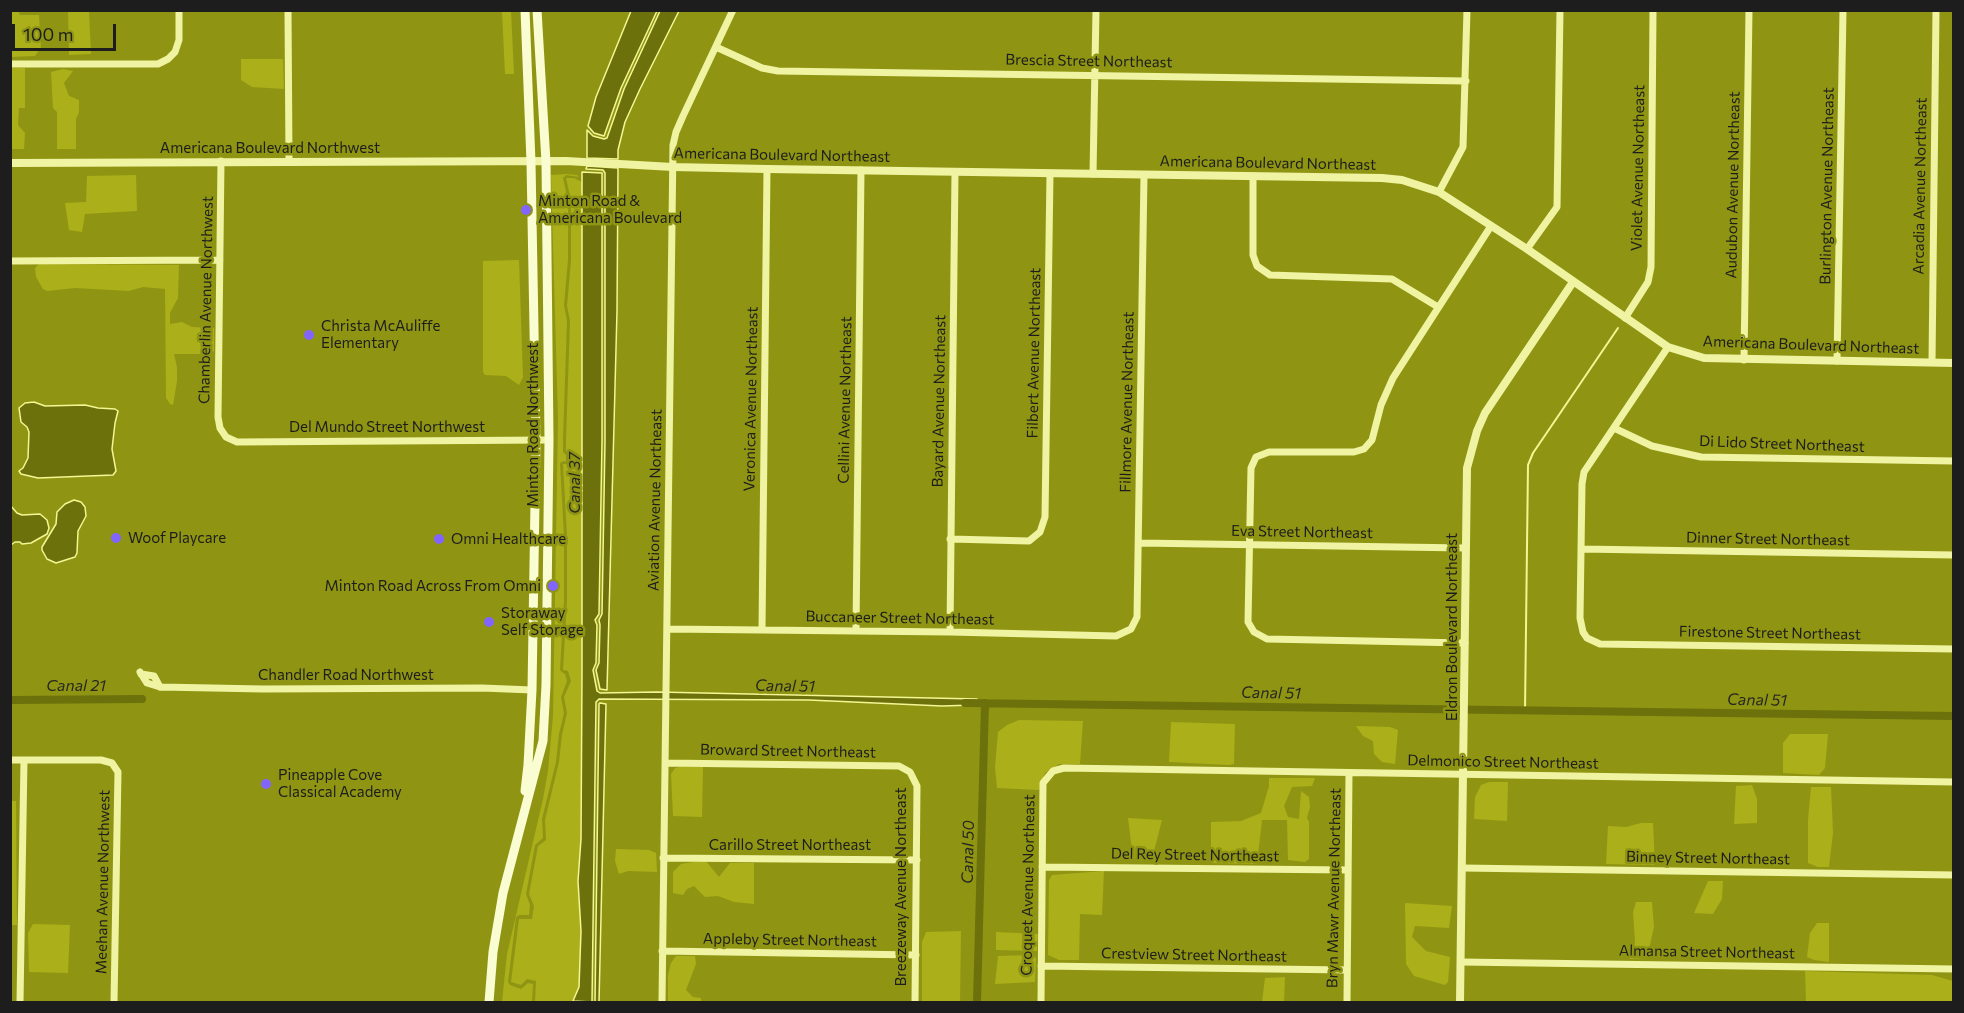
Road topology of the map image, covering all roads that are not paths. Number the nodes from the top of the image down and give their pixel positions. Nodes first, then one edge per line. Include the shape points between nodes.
1 (179, 10) edge
2 (288, 10) edge
3 (525, 10) edge
4 (537, 10) edge
5 (733, 10) edge
6 (1096, 10) edge
7 (1467, 10) edge
8 (1560, 10) edge
9 (1653, 10) edge
10 (1749, 10) edge
11 (1843, 10) edge
12 (1936, 10) edge
13 (716, 47) junction
14 (10, 64) edge
15 (1095, 75) junction
16 (1466, 81) junction
17 (221, 161) junction
18 (290, 161) junction
19 (531, 162) junction
20 (546, 162) junction
21 (10, 163) edge
22 (673, 167) junction
23 (766, 169) junction
24 (861, 170) junction
25 (955, 172) junction
26 (1050, 174) junction
27 (1093, 174) junction
28 (1144, 175) junction
29 (1253, 176) junction
30 (1439, 192) junction
31 (1491, 226) junction
32 (1527, 249) junction
33 (220, 260) junction
34 (10, 261) edge
35 (1573, 282) junction
36 (1438, 307) junction
37 (1625, 318) junction
38 (1668, 347) junction
39 (1744, 360) junction
40 (1837, 361) junction
41 (1932, 362) junction
42 (1953, 363) edge
43 (1614, 428) junction
44 (226, 436) joint
45 (536, 440) junction
46 (549, 440) junction
47 (1953, 461) edge
48 (950, 539) junction
49 (1138, 543) junction
50 (1249, 545) junction
51 (1466, 548) junction
52 (1581, 549) junction
53 (1953, 555) edge
54 (667, 629) junction
55 (762, 629) junction
56 (1131, 629) joint
57 (856, 630) junction
58 (950, 632) junction
59 (1465, 643) junction
60 (1953, 649) edge
61 (141, 673) dead end
62 (532, 690) junction
63 (10, 760) edge
64 (24, 760) junction
65 (665, 763) junction
66 (1053, 771) joint
67 (910, 772) joint
68 (1349, 773) junction
69 (1463, 775) junction
70 (1953, 782) edge
71 (518, 836) junction
72 (663, 858) junction
73 (917, 860) junction
74 (1042, 867) junction
75 (1462, 868) junction
76 (1348, 870) junction
77 (1953, 875) edge
78 (662, 951) junction
79 (916, 955) junction
80 (1461, 962) junction
81 (1041, 966) junction
82 (1953, 969) edge
83 (1347, 970) junction
84 (20, 1002) edge
85 (114, 1002) edge
86 (489, 1002) edge
87 (662, 1002) edge
88 (915, 1002) edge
89 (1041, 1002) edge
90 (1347, 1002) edge
91 (1460, 1002) edge

1 - 14 street via 175,52 158,64
2 - 18 street
3 - 19 main road, Minton Road Northwest
4 - 20 main road, Minton Road Northwest
5 - 13 street, Aviation Avenue Northeast
6 - 15 street
7 - 16 street
8 - 32 street via 1557,207
9 - 37 street, Violet Avenue Northeast via 1651,267 1648,282
10 - 39 street, Audubon Avenue Northeast
11 - 40 street, Burlington Avenue Northeast
12 - 41 street, Arcadia Avenue Northeast
13 - 15 street, Brescia Street Northeast via 778,71
13 - 22 street, Aviation Avenue Northeast via 676,132
15 - 16 street, Brescia Street Northeast
15 - 27 street
16 - 30 street via 1463,147
17 - 18 street, Americana Boulevard Northwest
17 - 21 street, Americana Boulevard Northwest
17 - 33 street, Chamberlin Avenue Northwest
18 - 19 street, Americana Boulevard Northwest
19 - 20 street, Americana Boulevard Northeast
19 - 45 main road, Minton Road Northwest
20 - 22 street, Americana Boulevard Northeast
20 - 46 main road, Minton Road Northwest
22 - 23 street, Americana Boulevard Northeast
22 - 54 street, Aviation Avenue Northeast
23 - 24 street, Americana Boulevard Northeast
23 - 55 street, Veronica Avenue Northeast
24 - 25 street, Americana Boulevard Northeast
24 - 57 street, Cellini Avenue Northeast
25 - 26 street, Americana Boulevard Northeast
25 - 48 street, Bayard Avenue Northeast
26 - 27 street, Americana Boulevard Northeast
26 - 48 street, Filbert Avenue Northeast via 1044,517 1040,532 1029,541
27 - 28 street, Americana Boulevard Northeast
28 - 29 street, Americana Boulevard Northeast
28 - 49 street, Fillmore Avenue Northeast
29 - 30 street, Americana Boulevard Northeast via 1382,178 1403,180
29 - 36 street via 1252,255 1257,266 1270,275 1392,279
30 - 31 street, Americana Boulevard Northeast
31 - 32 street, Americana Boulevard Northeast
31 - 36 street
32 - 35 street, Americana Boulevard Northeast
33 - 34 street
33 - 44 street, Chamberlin Avenue Northwest via 218,417
35 - 37 street, Americana Boulevard Northeast
35 - 51 street, Eldron Boulevard Northeast via 1485,413 1477,431 1467,468
36 - 50 street via 1393,378 1372,440 1364,449 1269,452 1256,457 1251,468
37 - 38 street, Americana Boulevard Northeast
38 - 39 street, Americana Boulevard Northeast via 1704,358
38 - 43 street
39 - 40 street, Americana Boulevard Northeast
40 - 41 street, Americana Boulevard Northeast
41 - 42 street, Americana Boulevard Northeast
43 - 47 street, Di Lido Street Northeast via 1652,446 1701,458
43 - 52 street via 1584,472
44 - 45 street, Del Mundo Street Northwest via 237,442
45 - 46 street, Del Mundo Street Northwest
45 - 62 main road, Minton Road Northwest
46 - 71 main road, Minton Road Northwest via 543,741
48 - 58 street, Bayard Avenue Northeast
49 - 50 street, Eva Street Northeast
49 - 56 street, Fillmore Avenue Northeast via 1137,617
50 - 51 street, Eva Street Northeast
50 - 59 street via 1248,622 1254,632 1267,639
51 - 59 street, Eldron Boulevard Northeast
52 - 53 street, Dinner Street Northeast
52 - 60 street, Firestone Street Northeast via 1582,632 1599,644
54 - 55 street, Buccaneer Street Northeast
54 - 65 street, Aviation Avenue Northeast
55 - 57 street, Buccaneer Street Northeast
56 - 58 street, Buccaneer Street Northeast via 1116,636
57 - 58 street, Buccaneer Street Northeast
59 - 69 street, Eldron Boulevard Northeast
61 - 62 street, Chandler Road Northwest via 154,676 160,687
62 - 71 main road, Minton Road Northwest via 528,765
63 - 64 street
64 - 84 street
64 - 85 street, Meehan Avenue Northwest via 101,760 112,763 118,772
65 - 67 street, Broward Street Northeast via 899,766
65 - 72 street, Aviation Avenue Northeast
66 - 68 street, Delmonico Street Northeast via 1064,768
66 - 74 street, Croquet Avenue Northeast via 1043,783
67 - 73 street, Breezeway Avenue Northeast via 917,786
68 - 69 street, Delmonico Street Northeast
68 - 76 street, Bryn Mawr Avenue Northeast
69 - 70 street, Delmonico Street Northeast
69 - 75 street, Eldron Boulevard Northeast
71 - 86 main road, Minton Road Northwest via 503,893
72 - 73 street, Carillo Street Northeast
72 - 78 street, Aviation Avenue Northeast
73 - 79 street, Breezeway Avenue Northeast
74 - 76 street, Del Rey Street Northeast
74 - 81 street, Croquet Avenue Northeast
75 - 77 street, Binney Street Northeast
75 - 80 street, Eldron Boulevard Northeast
76 - 83 street, Bryn Mawr Avenue Northeast
78 - 79 street, Appleby Street Northeast
78 - 87 street, Aviation Avenue Northeast
79 - 88 street, Breezeway Avenue Northeast
80 - 82 street, Almansa Street Northeast
80 - 91 street, Eldron Boulevard Northeast
81 - 83 street, Crestview Street Northeast
81 - 89 street, Croquet Avenue Northeast
83 - 90 street, Bryn Mawr Avenue Northeast

